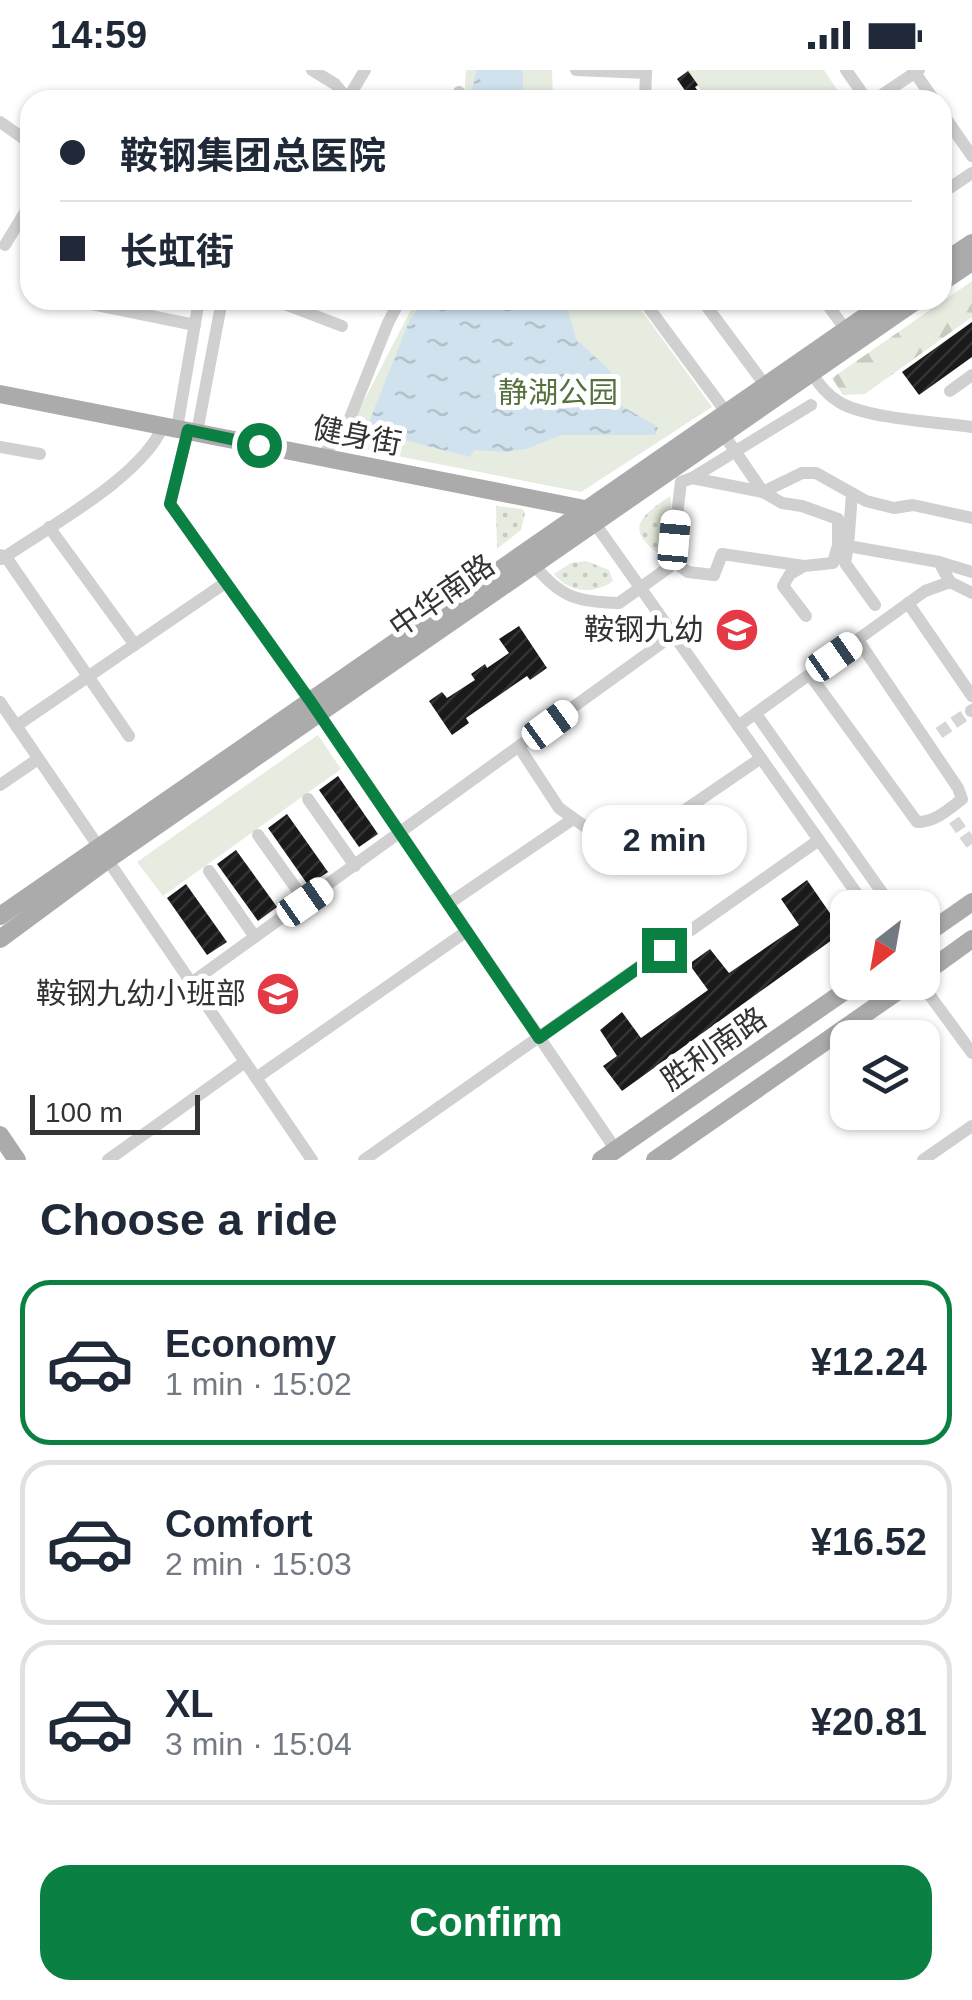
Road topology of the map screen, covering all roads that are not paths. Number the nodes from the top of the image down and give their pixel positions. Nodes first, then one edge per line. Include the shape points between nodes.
1 (312, 70) edge
2 (576, 70) edge
3 (846, 70) edge
4 (646, 71) edge
5 (916, 71) edge
6 (340, 90) edge
7 (862, 90) edge
8 (886, 90) edge
9 (952, 127) edge
10 (972, 156) edge
11 (20, 220) edge
12 (5, 245) dead end
13 (124, 310) edge
14 (197, 310) edge
15 (219, 310) edge
16 (300, 310) edge
17 (395, 310) edge
18 (650, 310) edge
19 (709, 310) edge
20 (831, 310) edge
21 (875, 310) edge
22 (904, 310) edge
23 (195, 324) junction
24 (342, 326) dead end
25 (846, 330) junction
26 (812, 374) junction
27 (972, 375) edge
28 (765, 385) junction
29 (950, 391) dead end
30 (0, 394) edge
31 (811, 406) dead end
32 (726, 412) junction
33 (972, 427) edge
34 (181, 429) junction
35 (730, 442) junction
36 (0, 446) edge
37 (40, 454) dead end
38 (322, 457) junction
39 (692, 478) junction
40 (763, 492) junction
41 (852, 494) junction
42 (589, 516) junction
43 (972, 518) edge
44 (49, 527) junction
45 (848, 546) junction
46 (2, 558) edge
47 (939, 562) junction
48 (675, 564) junction
49 (534, 565) junction
50 (804, 566) junction
51 (972, 572) edge
52 (950, 582) junction
53 (225, 583) junction
54 (641, 590) junction
55 (972, 593) edge
56 (908, 604) junction
57 (874, 605) dead end
58 (806, 616) dead end
59 (673, 636) junction
60 (858, 640) junction
61 (134, 645) junction
62 (810, 675) junction
63 (88, 677) junction
64 (972, 696) edge
65 (0, 702) edge
66 (316, 708) junction
67 (756, 714) junction
68 (16, 726) junction
69 (738, 726) junction
70 (129, 736) dead end
71 (519, 748) junction
72 (760, 758) junction
73 (38, 759) junction
74 (0, 785) edge
75 (308, 799) dead end
76 (573, 819) junction
77 (258, 834) dead end
78 (400, 834) junction
79 (819, 840) junction
80 (102, 854) junction
81 (355, 866) junction
82 (208, 871) dead end
83 (854, 890) edge
84 (879, 890) edge
85 (972, 891) edge
86 (305, 902) junction
87 (972, 902) edge
88 (448, 904) junction
89 (940, 912) edge
90 (0, 916) edge
91 (940, 924) edge
92 (466, 932) junction
93 (255, 937) junction
94 (0, 939) edge
95 (972, 940) edge
96 (940, 962) edge
97 (191, 983) junction
98 (832, 1000) edge
99 (885, 1000) edge
100 (933, 1000) edge
101 (539, 1038) junction
102 (972, 1053) edge
103 (244, 1062) junction
104 (256, 1078) junction
105 (972, 1126) edge
106 (0, 1135) edge
107 (608, 1155) edge
108 (18, 1160) edge
109 (108, 1160) edge
110 (312, 1160) edge
111 (364, 1160) edge
112 (656, 1160) edge
113 (923, 1160) edge

1 - 6 street
2 - 4 street
3 - 7 street
5 - 8 street
9 - 10 street
11 - 12 street
13 - 23 street
14 - 23 street
15 - 34 street
16 - 24 street
17 - 38 street via 348,423
18 - 32 street
19 - 28 street
20 - 25 street
21 - 25 main road
22 - 26 main road, 中华南路
23 - 34 street
25 - 28 main road
26 - 33 street via 842,405
26 - 35 main road, 中华南路
27 - 29 street
28 - 32 main road
30 - 34 main road, 健身街
31 - 35 street
32 - 42 main road
34 - 38 main road, 健身街
34 - 44 street
34 - 53 street via 170,504
35 - 39 street
35 - 40 street
35 - 42 main road, 中华南路
36 - 37 street
38 - 42 main road, 健身街
39 - 40 street
39 - 48 street via 682,482
40 - 41 street via 816,472
40 - 50 street via 838,519 833,563
41 - 43 street via 894,508
41 - 45 street
42 - 49 main road, 中华南路
42 - 54 street
42 - 66 main road, 中华南路 via 546,536
44 - 46 street
44 - 61 street
45 - 47 street
45 - 57 street via 845,563
46 - 63 street
47 - 51 street
47 - 52 street
48 - 50 street via 714,575 722,554
48 - 54 street
49 - 54 street via 552,588 571,598 620,603
49 - 66 main road, 中华南路
50 - 58 street via 784,586
52 - 55 street
52 - 56 street
53 - 61 street
53 - 66 street
54 - 59 street
56 - 60 street
56 - 64 street
59 - 69 street
59 - 71 street
60 - 62 street
60 - 62 street via 933,737 962,799 950,815 917,822
61 - 63 street
62 - 67 street
63 - 68 street
63 - 70 street
65 - 68 street
66 - 78 street
66 - 80 main road, 中华南路
67 - 69 street
67 - 84 street
68 - 73 street
69 - 72 street
71 - 76 street
71 - 78 street
72 - 76 street via 622,853
72 - 79 street
73 - 74 street
73 - 80 street
75 - 81 street
76 - 88 street
77 - 86 street
78 - 81 street
78 - 88 street
79 - 83 street
79 - 101 street
80 - 90 main road, 中华南路
80 - 94 main road, 中华南路
80 - 97 street
81 - 86 street
82 - 93 street
85 - 89 street
86 - 93 street
87 - 91 main road
88 - 92 street
92 - 101 street
92 - 104 street
93 - 97 street
95 - 96 main road
97 - 103 street
98 - 107 main road, 胜利南路
99 - 112 main road, 胜利南路
100 - 102 street
101 - 107 street
101 - 111 street
103 - 104 street
103 - 109 street
104 - 110 street
105 - 113 street
106 - 108 main road

